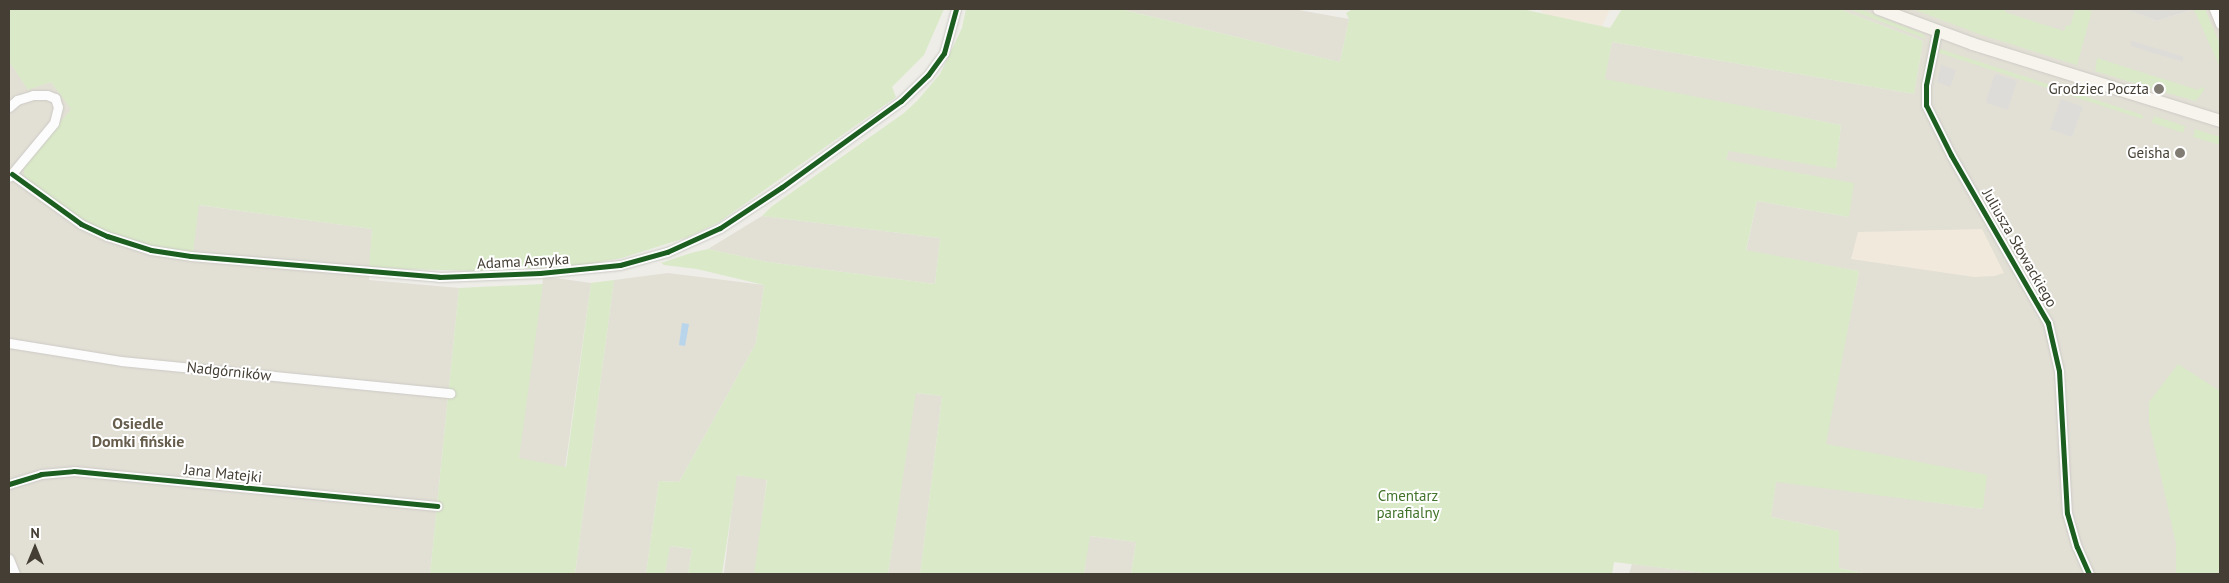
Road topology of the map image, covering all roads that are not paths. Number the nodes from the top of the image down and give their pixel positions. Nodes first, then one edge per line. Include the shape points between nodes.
1 (956, 9) edge
2 (1879, 9) edge
3 (2214, 9) edge
4 (2220, 24) edge
5 (1937, 31) junction
6 (9, 107) edge
7 (2220, 121) edge
8 (10, 176) edge
9 (9, 343) edge
10 (450, 393) dead end
11 (9, 484) edge
12 (437, 506) dead end
13 (9, 559) edge
14 (15, 574) edge
15 (2089, 574) edge

1 - 8 street, Adama Asnyka via 944,53 928,75 901,101 720,228 667,252 620,265 549,273 439,277 175,254 128,244 81,224
2 - 5 street
3 - 4 street
5 - 7 street
5 - 15 street, Juliusza Słowackiego via 1927,76 1926,105 1951,155 2048,323 2059,371 2067,513
6 - 8 street via 17,100 48,94 55,98 58,107 54,123
9 - 10 street, Nadgórników via 121,361
11 - 12 street, Jana Matejki via 41,474 74,472
13 - 14 street

